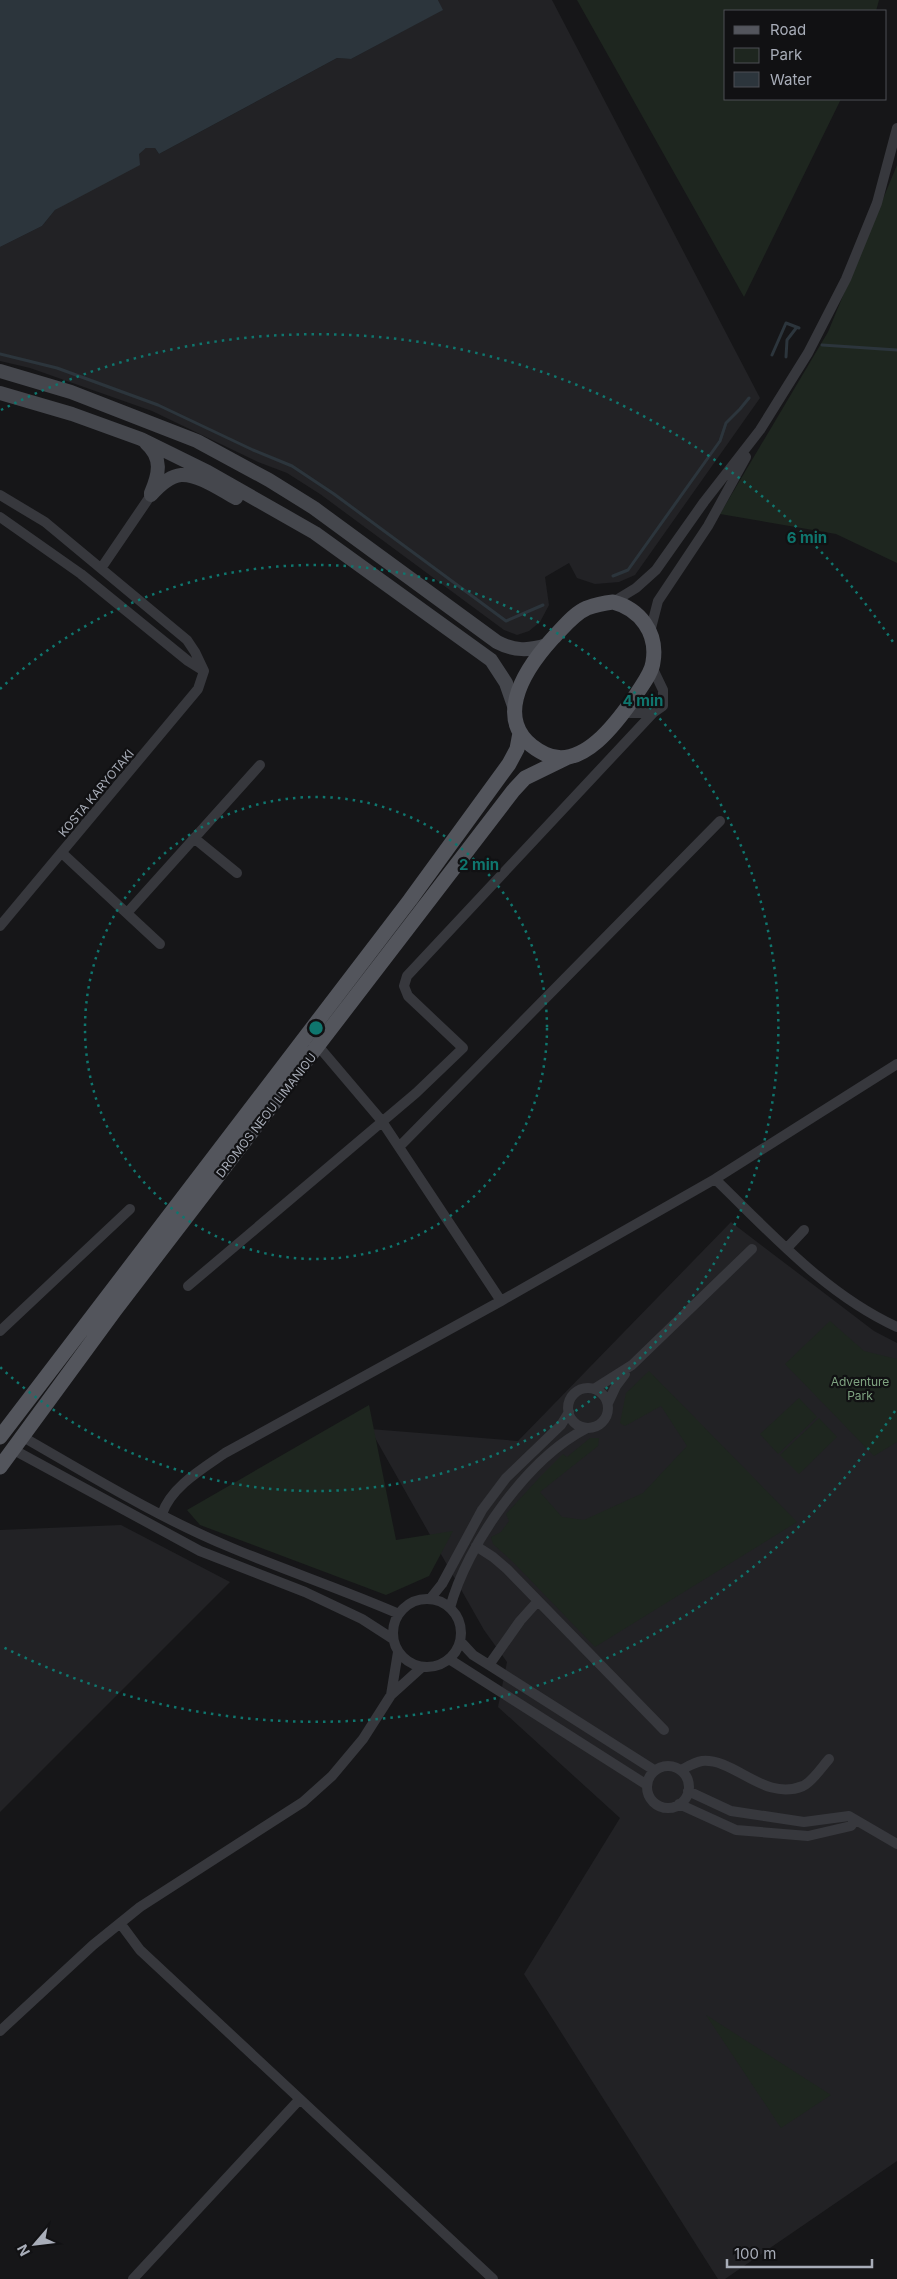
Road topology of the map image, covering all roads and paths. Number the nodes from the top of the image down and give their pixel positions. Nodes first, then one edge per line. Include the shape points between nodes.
1 (897, 128) edge
2 (0, 371) edge
3 (0, 393) edge
4 (760, 430) junction
5 (141, 439) junction
6 (0, 495) edge
7 (151, 495) junction
8 (0, 518) edge
9 (315, 534) junction
10 (102, 567) junction
11 (613, 602) junction
12 (650, 632) junction
13 (547, 645) junction
14 (652, 667) junction
15 (204, 671) junction
16 (514, 706) junction
17 (653, 712) junction
18 (623, 713) junction
19 (520, 734) junction
20 (566, 758) junction
21 (260, 765) dead end
22 (720, 821) dead end
23 (194, 838) junction
24 (62, 853) junction
25 (237, 873) dead end
26 (127, 914) junction
27 (0, 926) edge
28 (160, 944) dead end
29 (319, 1047) junction
30 (897, 1064) edge
31 (381, 1120) junction
32 (399, 1147) junction
33 (716, 1179) junction
34 (130, 1209) dead end
35 (804, 1230) dead end
36 (787, 1248) junction
37 (752, 1249) dead end
38 (188, 1286) dead end
39 (501, 1301) junction
40 (897, 1326) edge
41 (0, 1331) edge
42 (632, 1365) junction
43 (594, 1389) junction
44 (608, 1403) junction
45 (569, 1412) junction
46 (587, 1428) junction
47 (23, 1436) junction
48 (0, 1437) edge
49 (14, 1450) junction
50 (0, 1467) edge
51 (162, 1514) junction
52 (476, 1546) junction
53 (430, 1599) junction
54 (537, 1602) junction
55 (450, 1608) junction
56 (398, 1614) junction
57 (393, 1639) junction
58 (460, 1642) junction
59 (398, 1652) junction
60 (449, 1660) junction
61 (489, 1666) junction
62 (422, 1667) junction
63 (392, 1695) junction
64 (664, 1730) dead end
65 (829, 1759) dead end
66 (654, 1770) junction
67 (681, 1770) junction
68 (647, 1785) junction
69 (688, 1791) junction
70 (679, 1804) junction
71 (855, 1820) junction
72 (897, 1844) edge
73 (120, 1923) junction
74 (0, 2031) edge
75 (298, 2100) junction
76 (133, 2279) edge
77 (493, 2279) edge

1 - 4 street via 877,203 846,279 808,353
2 - 13 main road via 71,392 198,441 314,508 497,642 514,650
3 - 5 main road
4 - 11 street via 656,570
4 - 12 street via 708,526 658,601
5 - 7 main road via 152,448 159,462 158,478
5 - 9 main road via 208,472
6 - 10 street via 45,522
7 - 9 main road via 161,485 182,475 199,479
7 - 10 street
8 - 15 street via 81,574
9 - 16 main road via 491,660 506,683
10 - 15 street via 187,640
11 - 12 main road via 634,612
11 - 13 main road via 586,608
12 - 14 main road via 654,649
13 - 16 main road via 524,676 517,689
14 - 17 street via 663,690 663,706
14 - 18 main road
15 - 24 street, KOSTA KARYOTAKI via 198,689
16 - 19 main road
17 - 18 street
17 - 31 street via 407,976 404,986 408,996 463,1048
18 - 20 main road via 590,747
19 - 20 main road via 536,750
19 - 48 main road, DROMOS NEOU LIMANIOU via 509,764 410,900
20 - 29 main road, DROMOS NEOU LIMANIOU via 525,778 513,791
21 - 23 street
22 - 32 street
23 - 25 street
23 - 26 street
24 - 26 street
24 - 27 street, KOSTA KARYOTAKI
26 - 28 street
29 - 31 street
29 - 47 main road, DROMOS NEOU LIMANIOU via 115,1310
30 - 33 street
31 - 32 street
31 - 38 street
32 - 39 street
33 - 36 street
33 - 39 street
34 - 41 street
35 - 36 street
36 - 40 street via 855,1304
37 - 42 street
39 - 51 street via 225,1453 181,1487
42 - 43 street
42 - 44 street
43 - 44 street
43 - 45 street via 584,1389 575,1394
44 - 46 street via 604,1420
45 - 46 street via 577,1424
45 - 53 street via 561,1425 506,1478 482,1510 442,1584
46 - 52 street via 570,1436 524,1480 493,1517
47 - 49 main road, DROMOS NEOU LIMANIOU
47 - 51 street
49 - 50 main road, DROMOS NEOU LIMANIOU
49 - 57 street via 183,1542 305,1592
51 - 56 street via 231,1548
52 - 54 street via 493,1556
52 - 55 street
53 - 55 street
53 - 56 street via 410,1603
54 - 61 street via 520,1620
54 - 64 street
55 - 58 street via 458,1620
56 - 57 street via 393,1625
57 - 59 street
58 - 60 street
58 - 61 street
59 - 62 street via 408,1662
59 - 63 street
60 - 62 street via 436,1666
60 - 68 street
61 - 66 street
62 - 63 street
63 - 73 street via 332,1776 303,1802
65 - 67 street via 804,1786 782,1791 718,1762 700,1761
66 - 67 street via 670,1766
66 - 68 street
67 - 69 street via 688,1780
68 - 70 street via 649,1796 656,1804 665,1807
69 - 70 street
69 - 71 street via 731,1811 804,1822 849,1816
70 - 71 street via 736,1830 808,1836 851,1826
71 - 72 street
73 - 74 street
73 - 75 street via 140,1950
75 - 76 street
75 - 77 street

